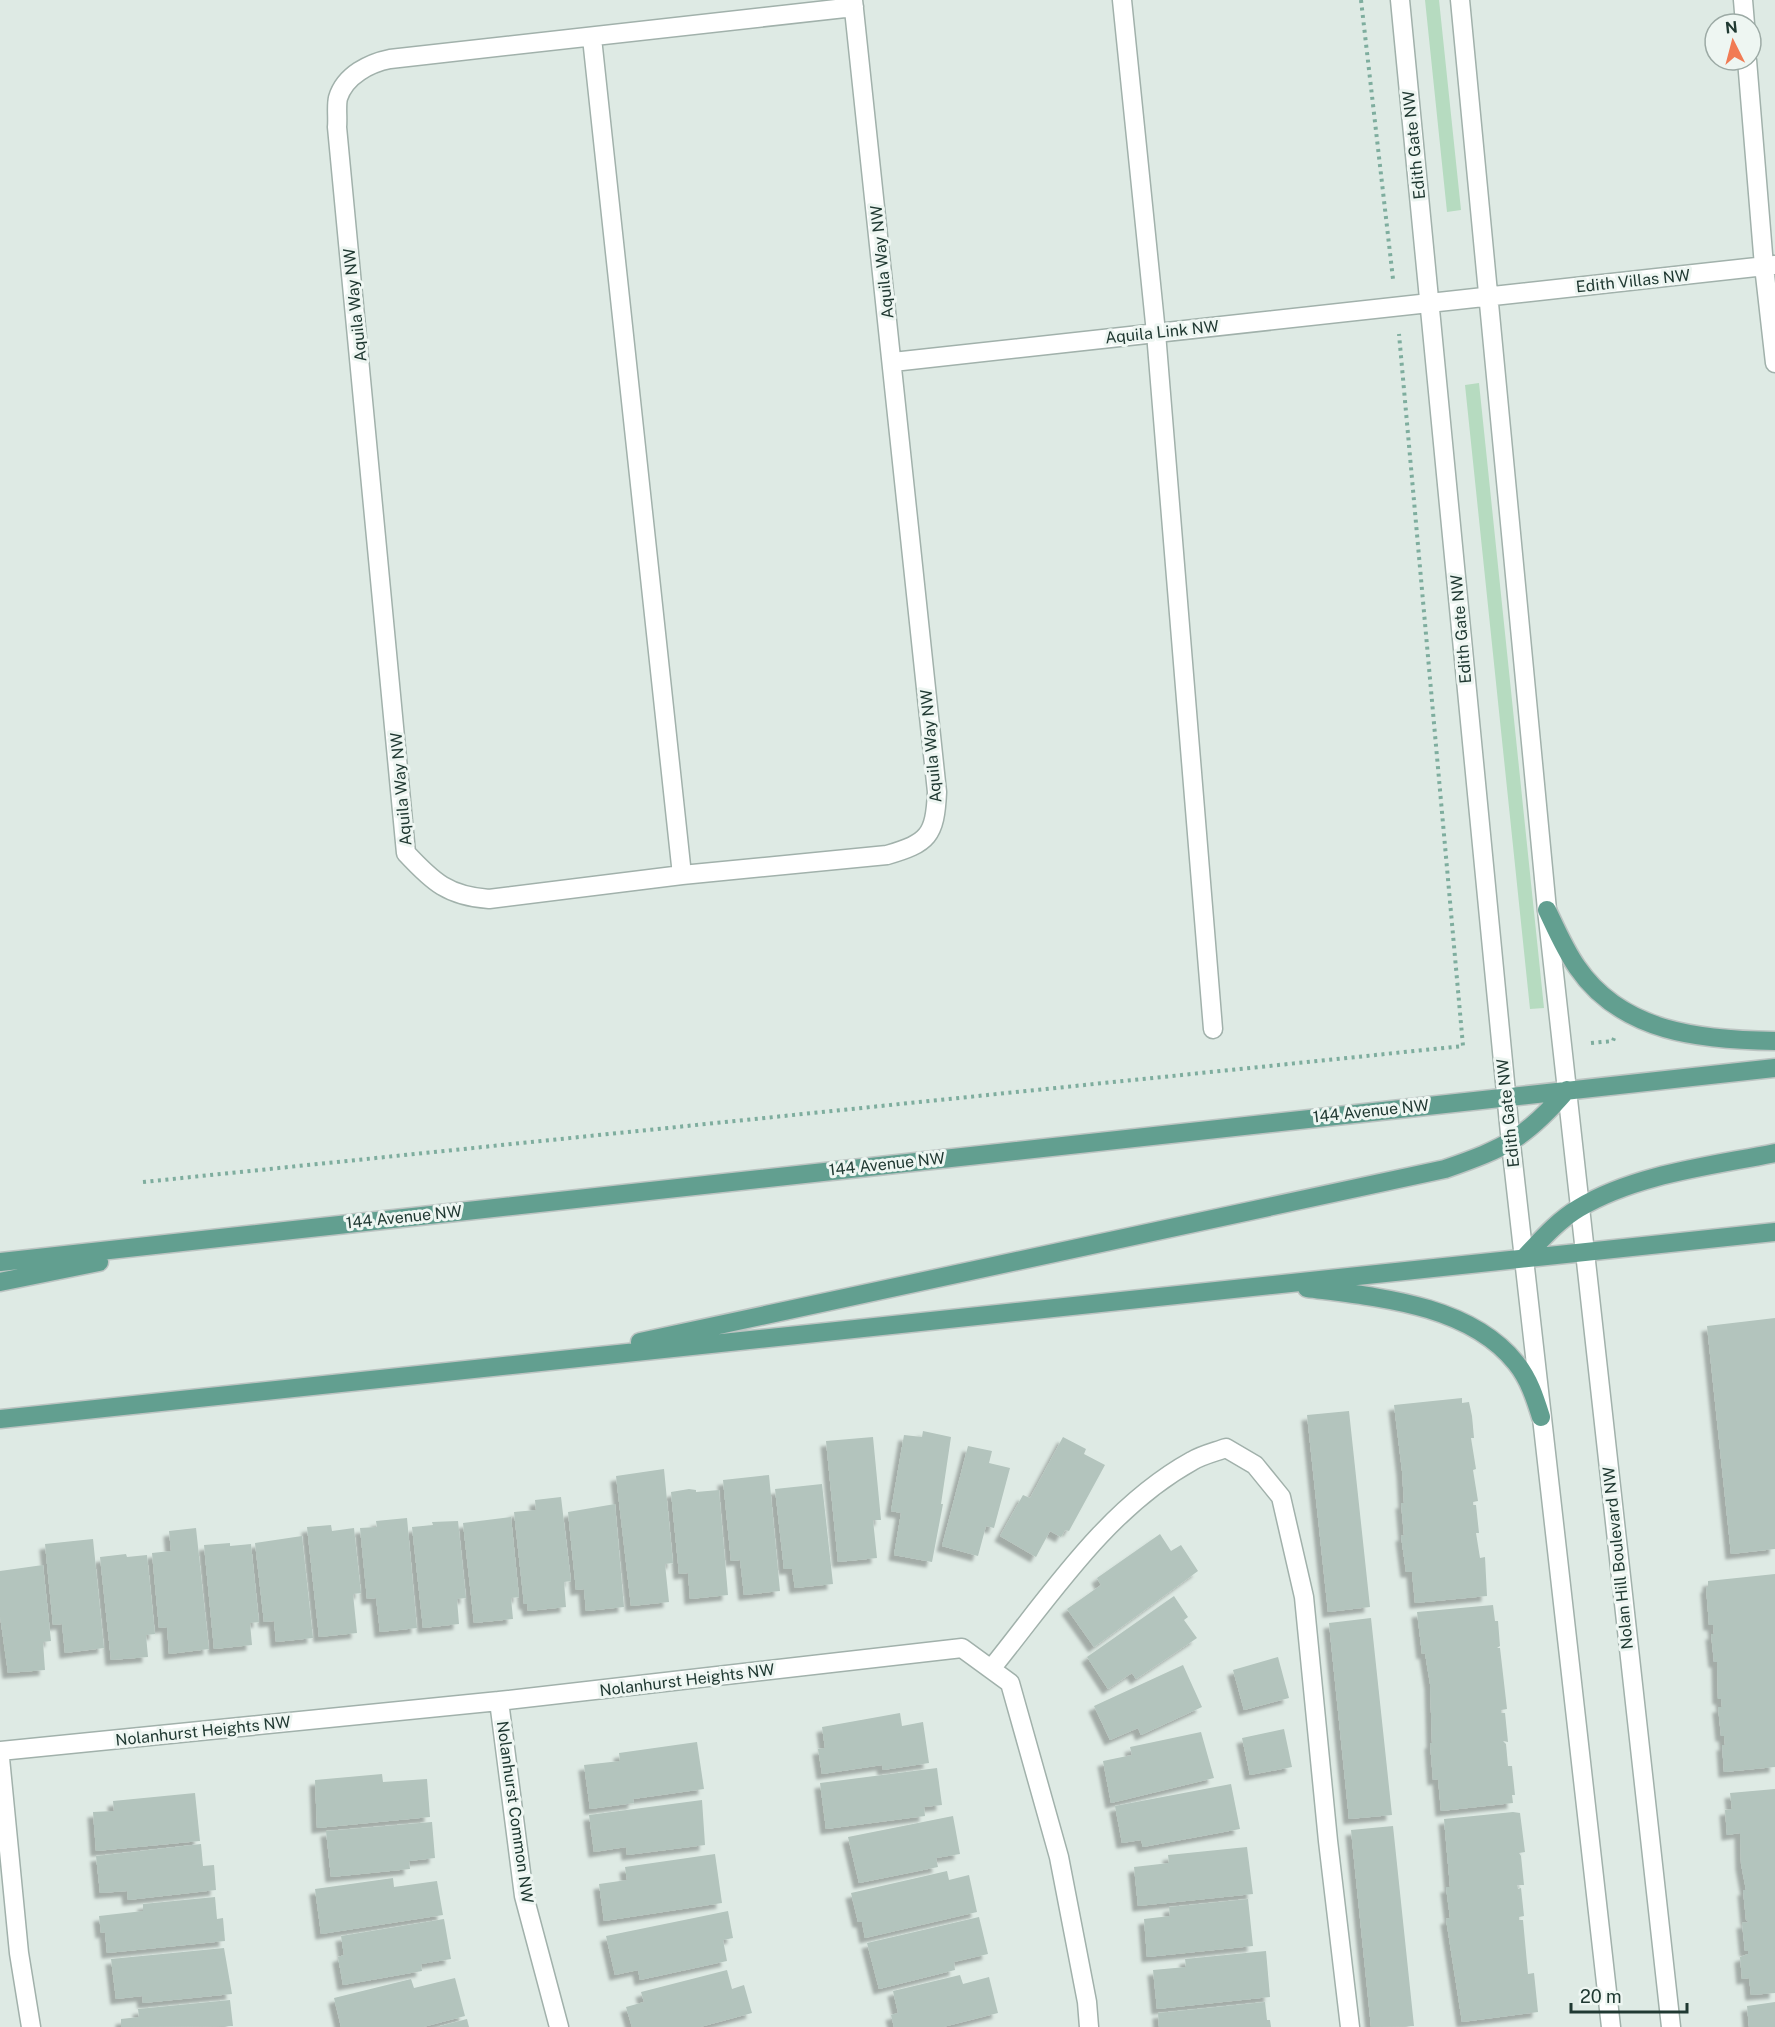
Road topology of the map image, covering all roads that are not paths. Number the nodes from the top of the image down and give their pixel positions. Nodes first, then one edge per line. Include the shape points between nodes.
1 (1122, 0) edge
2 (1400, 0) edge
3 (1460, 0) edge
4 (854, 3) edge
5 (592, 38) junction
6 (1749, 72) edge
7 (1769, 266) edge
8 (1490, 297) junction
9 (1430, 303) junction
10 (1156, 333) junction
11 (893, 362) junction
12 (1775, 363) edge
13 (682, 875) junction
14 (1547, 910) junction
15 (1213, 1029) dead end
16 (1775, 1041) edge
17 (1775, 1068) edge
18 (1567, 1090) junction
19 (1506, 1096) junction
20 (1511, 1144) junction
21 (1775, 1153) edge
22 (1579, 1208) junction
23 (1775, 1232) edge
24 (213, 1239) junction
25 (1583, 1252) junction
26 (1524, 1258) junction
27 (0, 1262) edge
28 (0, 1282) edge
29 (1276, 1283) junction
30 (544, 1362) junction
31 (1541, 1417) junction
32 (0, 1419) edge
33 (991, 1669) junction
34 (499, 1701) junction
35 (0, 1751) edge
36 (0, 1758) edge
37 (31, 2027) edge
38 (559, 2027) edge
39 (1089, 2027) edge
40 (1350, 2027) edge
41 (1611, 2027) edge
42 (1671, 2027) edge

1 - 10 street
2 - 9 street, Edith Gate NW
3 - 8 street
4 - 5 street, Aquila Way NW
4 - 11 street, Aquila Way NW
5 - 13 street
5 - 13 street, Aquila Way NW via 369,63 346,84 338,98 337,127 406,853 444,889 489,899
6 - 7 street
7 - 8 street, Edith Villas NW
7 - 12 street
8 - 9 street, Edith Villas NW
8 - 14 street
9 - 10 street, Aquila Link NW
9 - 19 street, Edith Gate NW
10 - 11 street, Aquila Link NW
10 - 15 street
11 - 13 street, Aquila Way NW via 937,792 930,832 916,846 887,855
14 - 16 main road via 1577,968 1630,1015 1701,1037
14 - 18 street
17 - 18 main road, 144 Avenue NW
18 - 19 main road, 144 Avenue NW
18 - 20 main road via 1546,1115
18 - 22 street, Nolan Hill Boulevard NW
19 - 20 street, Edith Gate NW
19 - 24 main road, 144 Avenue NW
20 - 26 street, Edith Gate NW
20 - 30 main road via 1445,1169
21 - 22 main road via 1641,1183
22 - 25 street, Nolan Hill Boulevard NW
22 - 26 main road via 1558,1223
23 - 25 main road
24 - 27 main road, 144 Avenue NW
24 - 28 main road
25 - 26 main road
25 - 42 street, Nolan Hill Boulevard NW
26 - 29 main road
26 - 31 street
29 - 30 main road
29 - 31 main road via 1401,1303 1452,1318 1484,1334 1516,1363 1530,1385
30 - 32 main road
31 - 41 street
33 - 34 street, Nolanhurst Heights NW via 962,1648
33 - 39 street, Nolanhurst Heights NW via 1010,1683 1059,1857
33 - 40 street via 1106,1528 1150,1491 1192,1461 1226,1448 1255,1465 1281,1497 1304,1597
34 - 35 street, Nolanhurst Heights NW
34 - 38 street, Nolanhurst Common NW via 524,1896
36 - 37 street via 19,1953

